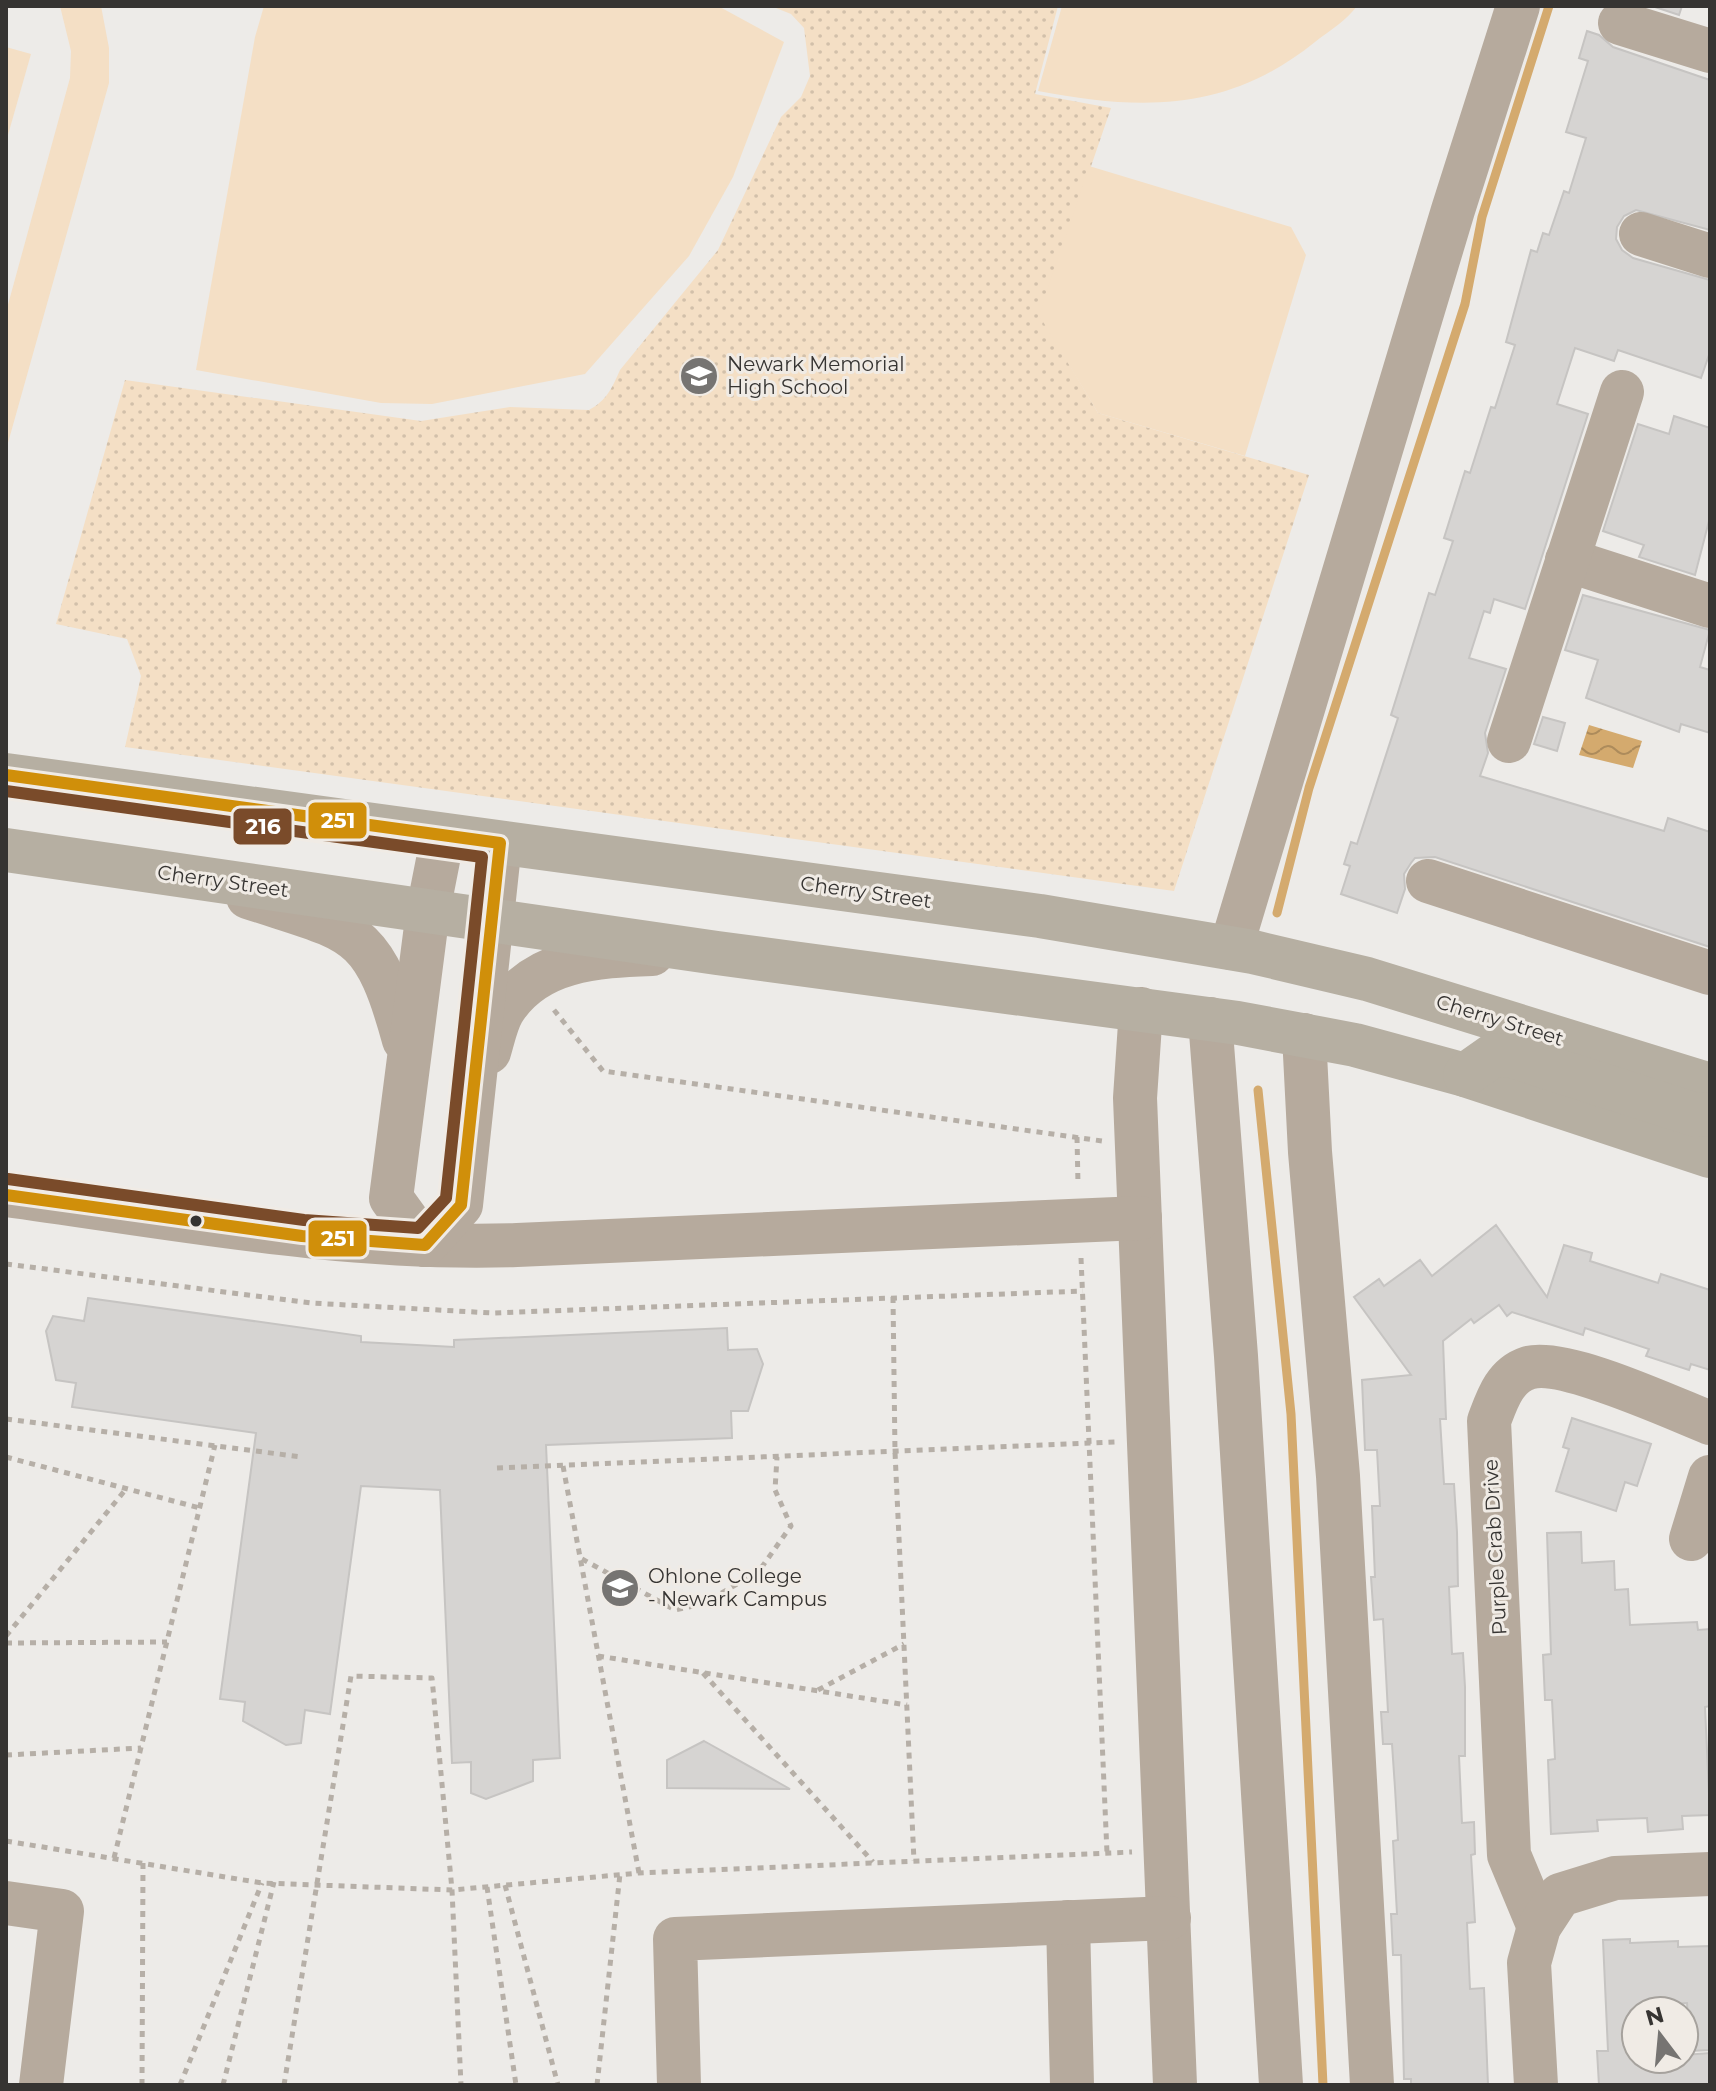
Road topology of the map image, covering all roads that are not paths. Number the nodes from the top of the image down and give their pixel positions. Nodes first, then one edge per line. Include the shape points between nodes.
1 (1518, 6) edge
2 (1620, 23) dead end
3 (1710, 51) edge
4 (1641, 234) dead end
5 (1710, 256) edge
6 (1622, 392) dead end
7 (1567, 560) junction
8 (1710, 606) edge
9 (1509, 741) dead end
10 (6, 775) edge
11 (443, 835) junction
12 (500, 843) junction
13 (6, 850) edge
14 (185, 876) junction
15 (1428, 881) dead end
16 (428, 911) junction
17 (492, 920) junction
18 (1231, 948) junction
19 (717, 953) junction
20 (1710, 973) edge
21 (1141, 1009) junction
22 (1210, 1019) junction
23 (1304, 1035) junction
24 (410, 1060) junction
25 (1465, 1075) junction
26 (1710, 1085) edge
27 (470, 1112) junction
28 (1710, 1114) edge
29 (1710, 1156) edge
30 (6, 1195) edge
31 (1140, 1218) junction
32 (425, 1245) junction
33 (1710, 1423) edge
34 (1710, 1477) edge
35 (1691, 1539) dead end
36 (1710, 1874) edge
37 (6, 1903) edge
38 (1169, 1918) junction
39 (1068, 1922) junction
40 (1539, 1927) junction
41 (41, 2085) edge
42 (679, 2085) edge
43 (1072, 2085) edge
44 (1175, 2085) edge
45 (1281, 2085) edge
46 (1372, 2085) edge
47 (1536, 2085) edge

1 - 18 street
2 - 3 street
4 - 5 street
6 - 7 street
7 - 8 street
7 - 9 street
10 - 11 main road, Cherry Street
11 - 12 main road, Cherry Street
11 - 16 street
12 - 17 street
12 - 18 main road, Cherry Street via 1040,916
13 - 14 main road, Cherry Street
14 - 16 main road, Cherry Street
14 - 24 street via 335,926 355,938 385,975
15 - 20 street
16 - 17 main road, Cherry Street
16 - 24 street
17 - 19 main road, Cherry Street
17 - 27 street
18 - 26 main road, Cherry Street via 1367,979
19 - 21 main road, Cherry Street
19 - 27 street via 581,959 530,982 502,1013
21 - 22 main road, Cherry Street
21 - 31 street via 1135,1098
22 - 23 main road, Cherry Street
22 - 45 street
23 - 25 main road, Cherry Street
23 - 46 street via 1338,1476
24 - 32 street via 391,1198
25 - 28 main road via 1492,1056 1509,1055 1696,1115
25 - 29 main road, Cherry Street
27 - 32 street via 461,1205
30 - 32 street via 302,1236
31 - 32 street
31 - 38 street
33 - 40 street, Purple Crab Drive via 1561,1367 1527,1368 1501,1388 1489,1421 1509,1855
34 - 35 street
36 - 40 street via 1615,1878 1560,1895
37 - 41 street via 62,1911
38 - 39 street
38 - 44 street
39 - 42 street via 675,1939
39 - 43 street
40 - 47 street via 1529,1963

